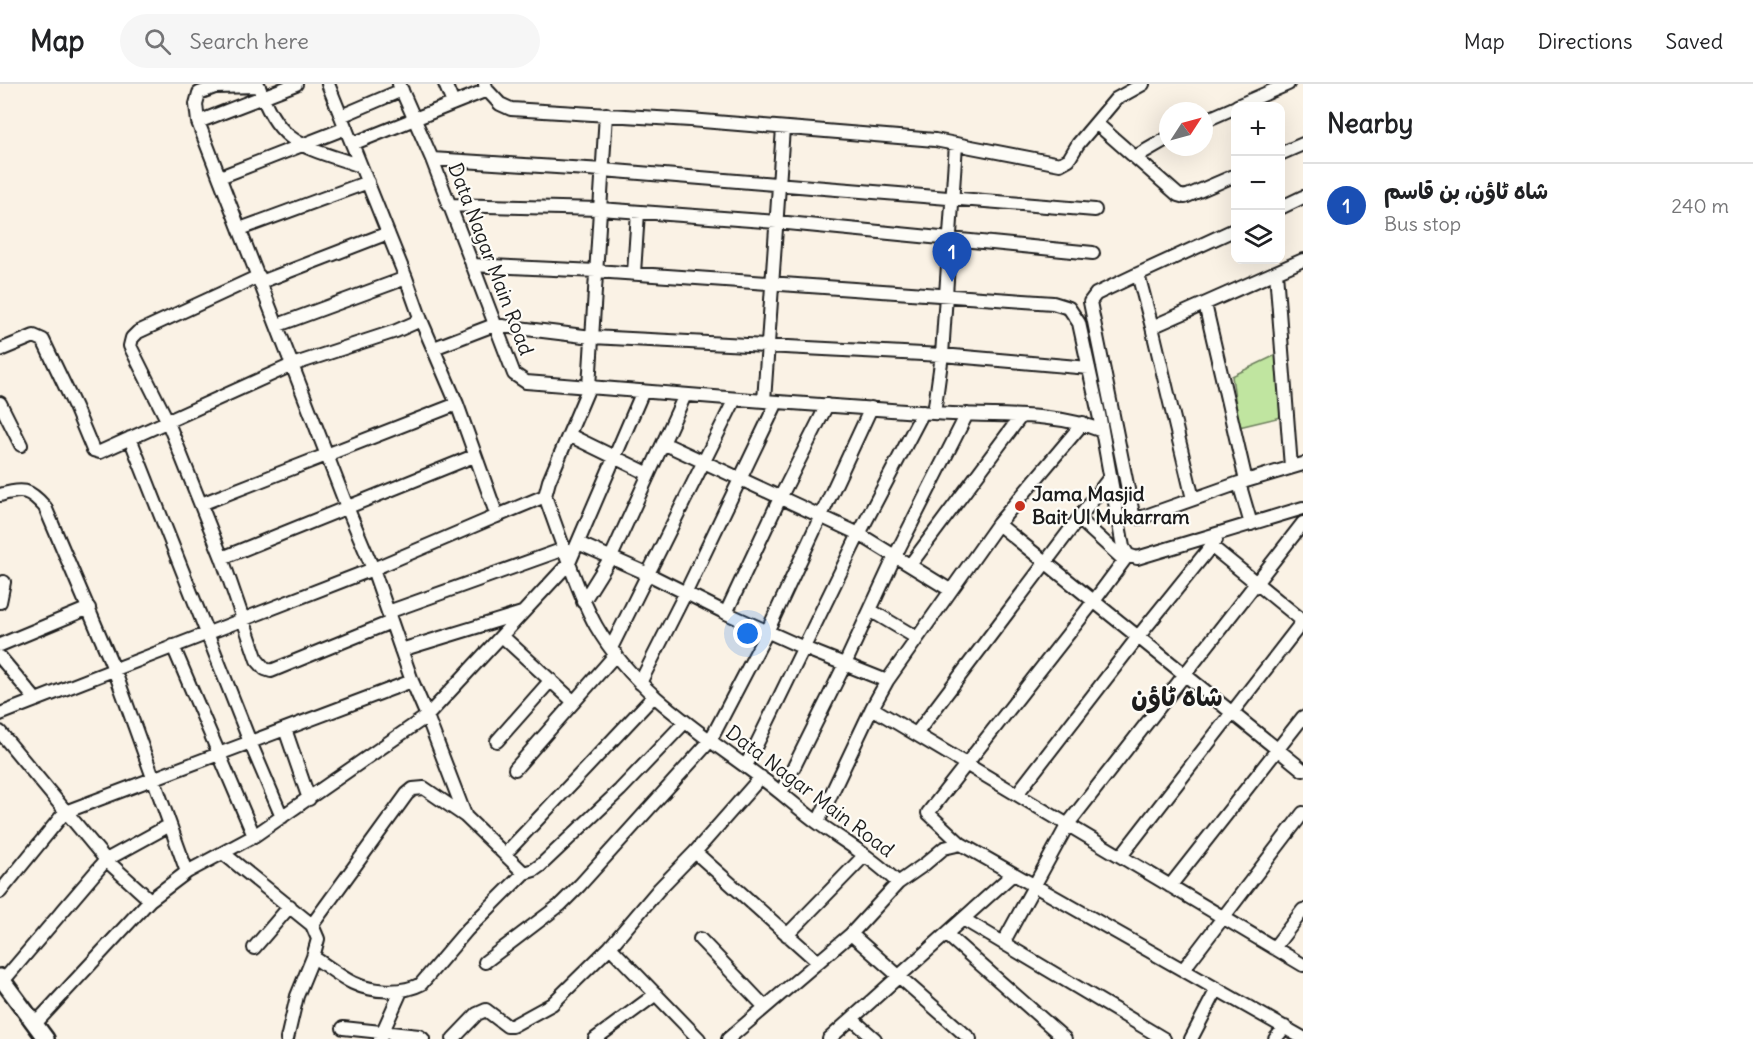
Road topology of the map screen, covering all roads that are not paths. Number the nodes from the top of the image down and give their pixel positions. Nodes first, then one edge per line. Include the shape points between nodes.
1 (296, 84) edge
2 (328, 84) edge
3 (445, 84) edge
4 (1143, 84) edge
5 (1288, 84) edge
6 (400, 87) edge
7 (486, 87) edge
8 (260, 89) edge
9 (1247, 102) edge
10 (453, 103) junction
11 (1231, 109) edge
12 (606, 114) junction
13 (341, 116) junction
14 (1213, 117) edge
15 (415, 119) junction
16 (198, 122) junction
17 (1096, 123) junction
18 (346, 128) junction
19 (783, 128) junction
20 (1159, 143) edge
21 (352, 144) junction
22 (956, 144) junction
23 (1303, 144) edge
24 (301, 146) junction
25 (1285, 152) edge
26 (1135, 157) junction
27 (432, 159) junction
28 (361, 166) junction
29 (603, 170) junction
30 (219, 177) junction
31 (1231, 177) edge
32 (368, 182) junction
33 (779, 184) junction
34 (1303, 197) edge
35 (952, 199) junction
36 (448, 205) junction
37 (1285, 206) edge
38 (600, 210) junction
39 (1095, 210) dead end
40 (638, 212) junction
41 (777, 222) junction
42 (240, 229) junction
43 (1231, 231) edge
44 (388, 233) junction
45 (950, 238) junction
46 (1094, 253) dead end
47 (1303, 260) edge
48 (472, 265) junction
49 (596, 270) junction
50 (1276, 272) junction
51 (634, 273) junction
52 (1138, 274) junction
53 (406, 278) junction
54 (260, 279) junction
55 (772, 285) junction
56 (946, 295) junction
57 (1205, 304) junction
58 (421, 320) junction
59 (278, 325) junction
60 (494, 325) junction
61 (1152, 327) junction
62 (592, 337) junction
63 (768, 345) junction
64 (434, 348) junction
65 (0, 350) edge
66 (942, 355) junction
67 (292, 365) junction
68 (1089, 368) junction
69 (589, 387) junction
70 (643, 391) junction
71 (685, 395) junction
72 (735, 399) junction
73 (764, 401) junction
74 (777, 402) junction
75 (0, 403) edge
76 (457, 404) junction
77 (827, 405) junction
78 (871, 408) junction
79 (928, 413) junction
80 (968, 414) junction
81 (1021, 416) junction
82 (168, 420) junction
83 (1083, 423) junction
84 (1102, 431) junction
85 (568, 435) junction
86 (130, 438) junction
87 (663, 443) junction
88 (21, 446) dead end
89 (328, 456) junction
90 (474, 456) junction
91 (615, 457) junction
92 (704, 462) junction
93 (1297, 465) edge
94 (649, 474) junction
95 (1110, 477) junction
96 (740, 480) junction
97 (1242, 482) junction
98 (0, 495) edge
99 (544, 496) junction
100 (780, 498) junction
101 (1193, 499) junction
102 (201, 504) junction
103 (347, 507) junction
104 (1303, 508) edge
105 (497, 516) junction
106 (820, 516) junction
107 (1079, 519) junction
108 (1303, 523) edge
109 (998, 524) junction
110 (1251, 524) junction
111 (1223, 532) junction
112 (859, 534) junction
113 (578, 543) junction
114 (1212, 546) junction
115 (564, 549) junction
116 (895, 556) junction
117 (611, 557) junction
118 (1126, 557) junction
119 (222, 558) junction
120 (1046, 563) junction
121 (569, 564) junction
122 (910, 565) junction
123 (373, 569) junction
124 (648, 574) junction
125 (4, 582) dead end
126 (1256, 583) junction
127 (950, 590) junction
128 (686, 594) junction
129 (1094, 601) junction
130 (0, 602) edge
131 (583, 602) junction
132 (89, 608) junction
133 (870, 610) junction
134 (523, 613) junction
135 (726, 614) junction
136 (390, 617) junction
137 (243, 620) junction
138 (767, 632) junction
139 (207, 633) junction
140 (502, 636) junction
141 (1138, 637) junction
142 (916, 638) junction
143 (0, 645) edge
144 (173, 646) junction
145 (804, 648) junction
146 (401, 650) junction
147 (614, 651) junction
148 (0, 657) edge
149 (845, 664) junction
150 (114, 669) junction
151 (1186, 675) junction
152 (551, 680) junction
153 (412, 681) junction
154 (887, 681) junction
155 (640, 683) junction
156 (654, 696) junction
157 (36, 700) junction
158 (574, 702) junction
159 (872, 708) junction
160 (1231, 712) junction
161 (0, 714) edge
162 (427, 716) junction
163 (1303, 717) edge
164 (684, 723) junction
165 (285, 729) junction
166 (0, 732) edge
167 (916, 734) junction
168 (497, 741) dead end
169 (710, 741) junction
170 (250, 742) junction
171 (1277, 749) junction
172 (219, 754) junction
173 (967, 764) junction
174 (746, 766) junction
175 (515, 769) dead end
176 (1303, 770) edge
177 (761, 777) junction
178 (154, 779) junction
179 (781, 793) junction
180 (1017, 794) junction
181 (309, 799) junction
182 (65, 812) junction
183 (1303, 813) edge
184 (465, 816) junction
185 (282, 817) junction
186 (818, 822) junction
187 (1068, 824) junction
188 (170, 825) junction
189 (254, 836) junction
190 (961, 844) junction
191 (695, 852) junction
192 (223, 853) junction
193 (505, 854) junction
194 (864, 856) junction
195 (1121, 856) junction
196 (106, 860) junction
197 (187, 872) junction
198 (524, 873) junction
199 (1013, 873) junction
200 (898, 883) junction
201 (1035, 886) junction
202 (1170, 886) junction
203 (0, 892) edge
204 (150, 900) junction
205 (290, 906) junction
206 (1303, 910) edge
207 (1223, 917) junction
208 (963, 919) junction
209 (312, 925) junction
210 (851, 934) junction
211 (946, 934) junction
212 (788, 935) junction
213 (700, 939) dead end
214 (1003, 943) junction
215 (610, 947) junction
216 (254, 948) dead end
217 (1274, 948) junction
218 (314, 957) junction
219 (485, 962) dead end
220 (818, 962) junction
221 (1303, 965) edge
222 (1183, 970) junction
223 (899, 976) junction
224 (2, 979) edge
225 (1217, 989) junction
226 (401, 991) junction
227 (656, 994) junction
228 (765, 1007) junction
229 (852, 1019) junction
230 (35, 1024) junction
231 (343, 1028) dead end
232 (1285, 1028) junction
233 (381, 1036) edge
234 (1303, 1038) edge
235 (46, 1039) edge
236 (287, 1039) edge
237 (423, 1039) edge
238 (453, 1039) edge
239 (595, 1039) edge
240 (699, 1039) edge
241 (728, 1039) edge
242 (829, 1039) edge
243 (875, 1039) edge
244 (970, 1039) edge
245 (1065, 1039) edge
246 (1164, 1039) edge
247 (1191, 1039) edge
248 (1275, 1039) edge

1 - 8 street
2 - 13 street
3 - 10 street
4 - 17 street via 1116,99
5 - 9 street
6 - 13 street
6 - 15 street, Data Nagar Main Road
7 - 10 street
7 - 12 street via 500,104 511,108
8 - 16 street
8 - 16 street via 215,87 200,93 195,104
8 - 24 street via 279,127
10 - 15 street
11 - 14 street
12 - 19 street
12 - 29 street
13 - 18 street
15 - 21 street
15 - 27 street, Data Nagar Main Road
16 - 30 street
17 - 22 street via 1069,159 1060,164
17 - 26 street
18 - 21 street
18 - 24 street
19 - 22 street
19 - 33 street
20 - 26 street
21 - 28 street
22 - 35 street
23 - 25 street
24 - 28 street
24 - 30 street
26 - 31 street via 1185,197
27 - 29 street
27 - 36 street, Data Nagar Main Road
28 - 32 street
29 - 33 street
29 - 38 street
30 - 42 street
32 - 42 street
32 - 44 street
33 - 35 street
33 - 41 street
34 - 37 street
35 - 39 street
35 - 45 street
36 - 38 street
36 - 48 street, Data Nagar Main Road
38 - 40 street
38 - 49 street
40 - 41 street
40 - 51 street
41 - 45 street
41 - 55 street
42 - 54 street
43 - 52 street
44 - 53 street
44 - 54 street
45 - 46 street
45 - 56 street
47 - 50 street
48 - 49 street
48 - 60 street, Data Nagar Main Road
49 - 51 street
49 - 62 street
50 - 57 street
50 - 93 street
51 - 55 street
52 - 61 street
52 - 101 street via 1096,294 1090,302 1133,514 1140,518
53 - 58 street
53 - 59 street
54 - 59 street
54 - 82 street via 156,322 132,339 130,346
55 - 56 street
55 - 63 street
56 - 66 street
56 - 68 street via 1053,303 1069,308 1079,323
57 - 61 street
57 - 97 street
58 - 64 street
58 - 67 street
59 - 67 street
60 - 62 street
60 - 64 street
60 - 69 street, Data Nagar Main Road via 509,366 520,379
61 - 101 street
62 - 63 street
62 - 69 street
63 - 66 street
63 - 73 street
64 - 76 street
65 - 86 street via 39,337 46,344 93,450 104,451
66 - 68 street
66 - 79 street
67 - 82 street
67 - 89 street
68 - 84 street
69 - 70 street, Data Nagar Main Road
69 - 85 street
70 - 71 street, Data Nagar Main Road
70 - 91 street
71 - 72 street, Data Nagar Main Road
71 - 87 street
72 - 73 street, Data Nagar Main Road
72 - 92 street
73 - 74 street, Data Nagar Main Road
74 - 77 street, Data Nagar Main Road
74 - 96 street
75 - 88 street
76 - 89 street
76 - 90 street
77 - 78 street, Data Nagar Main Road
77 - 100 street
78 - 79 street, Data Nagar Main Road
78 - 106 street
79 - 80 street, Data Nagar Main Road
79 - 112 street
80 - 81 street, Data Nagar Main Road
80 - 116 street
81 - 83 street, Data Nagar Main Road
81 - 122 street
82 - 86 street
82 - 102 street
83 - 84 street, Data Nagar Main Road
83 - 109 street
84 - 95 street
85 - 91 street
85 - 99 street
86 - 139 street
87 - 92 street
87 - 94 street
89 - 102 street
89 - 103 street
90 - 103 street
90 - 105 street
91 - 94 street
91 - 113 street
92 - 96 street
92 - 124 street
93 - 97 street
94 - 117 street
95 - 107 street
95 - 118 street
96 - 100 street
96 - 128 street
97 - 101 street
97 - 110 street
98 - 132 street via 27,491 45,507
99 - 105 street
99 - 115 street, Data Nagar Main Road
100 - 106 street
100 - 135 street
102 - 119 street
103 - 119 street
103 - 123 street
104 - 110 street
105 - 123 street
106 - 112 street
106 - 138 street
107 - 118 street
107 - 120 street
108 - 126 street
109 - 120 street
109 - 127 street
110 - 111 street
111 - 114 street
111 - 118 street via 1137,558
112 - 116 street
112 - 145 street
113 - 117 street
113 - 121 street
114 - 126 street
114 - 141 street
115 - 121 street, Data Nagar Main Road
115 - 136 street
116 - 122 street
116 - 133 street
117 - 124 street
117 - 131 street
118 - 129 street
119 - 137 street
120 - 129 street
120 - 167 street
121 - 131 street, Data Nagar Main Road
121 - 134 street
122 - 127 street
123 - 136 street
123 - 137 street
124 - 128 street
124 - 147 street
125 - 130 street
126 - 151 street
126 - 160 street via 1303,621
127 - 142 street
128 - 135 street
128 - 155 street
129 - 141 street
129 - 173 street
131 - 147 street, Data Nagar Main Road
132 - 143 street
132 - 150 street
133 - 142 street
133 - 149 street
134 - 140 street
134 - 146 street
135 - 138 street
136 - 137 street via 272,671 257,660
136 - 146 street
137 - 139 street
138 - 145 street
138 - 169 street
139 - 144 street
139 - 170 street
140 - 152 street
140 - 162 street
141 - 151 street
141 - 180 street
142 - 154 street
144 - 150 street
144 - 172 street
145 - 149 street
145 - 174 street
146 - 153 street
147 - 155 street, Data Nagar Main Road
147 - 158 street
148 - 157 street
149 - 154 street
149 - 179 street
150 - 157 street
150 - 178 street
151 - 160 street
151 - 187 street
152 - 158 street
152 - 168 street
153 - 162 street
153 - 165 street
154 - 159 street
155 - 156 street, Data Nagar Main Road
156 - 164 street, Data Nagar Main Road
156 - 193 street
157 - 161 street
158 - 175 street
159 - 167 street
159 - 186 street
160 - 171 street
160 - 195 street
162 - 181 street
162 - 184 street
163 - 171 street
164 - 169 street, Data Nagar Main Road
164 - 198 street via 541,865
165 - 170 street
165 - 181 street
166 - 182 street
167 - 173 street
169 - 174 street, Data Nagar Main Road
169 - 219 street via 560,905
170 - 172 street
170 - 185 street
171 - 176 street
171 - 202 street
172 - 178 street
172 - 189 street
173 - 180 street
173 - 190 street via 928,813
174 - 177 street, Data Nagar Main Road
177 - 179 street, Data Nagar Main Road
177 - 191 street
178 - 182 street
178 - 188 street
179 - 186 street, Data Nagar Main Road
180 - 187 street
181 - 185 street
182 - 196 street
182 - 203 street
183 - 207 street
184 - 193 street
184 - 209 street via 424,788 413,789
185 - 189 street
186 - 194 street, Data Nagar Main Road
187 - 195 street
187 - 201 street
188 - 196 street
188 - 197 street
189 - 192 street
190 - 199 street
190 - 200 street, Data Nagar Main Road via 944,848
191 - 212 street
191 - 215 street
192 - 197 street
192 - 205 street
193 - 198 street
194 - 200 street, Data Nagar Main Road
194 - 212 street
195 - 202 street
196 - 204 street
196 - 224 street
197 - 204 street
198 - 226 street via 467,930 421,984
199 - 201 street
199 - 208 street
200 - 210 street
201 - 214 street
201 - 222 street
202 - 207 street
204 - 230 street
205 - 209 street
205 - 216 street
206 - 217 street
207 - 217 street
207 - 222 street
208 - 211 street
208 - 214 street
209 - 218 street via 318,939
210 - 220 street
210 - 223 street
211 - 223 street
211 - 245 street
212 - 220 street
213 - 228 street
214 - 246 street
215 - 227 street
215 - 238 street via 552,1004 512,1026 486,1010
217 - 221 street
218 - 226 street via 358,985
218 - 236 street via 297,996
220 - 228 street
222 - 225 street
223 - 229 street
223 - 244 street
224 - 230 street
225 - 232 street
225 - 247 street
226 - 233 street
227 - 239 street
227 - 240 street
228 - 241 street
229 - 242 street
229 - 243 street
230 - 235 street
231 - 233 street
232 - 234 street
232 - 248 street
233 - 237 street

